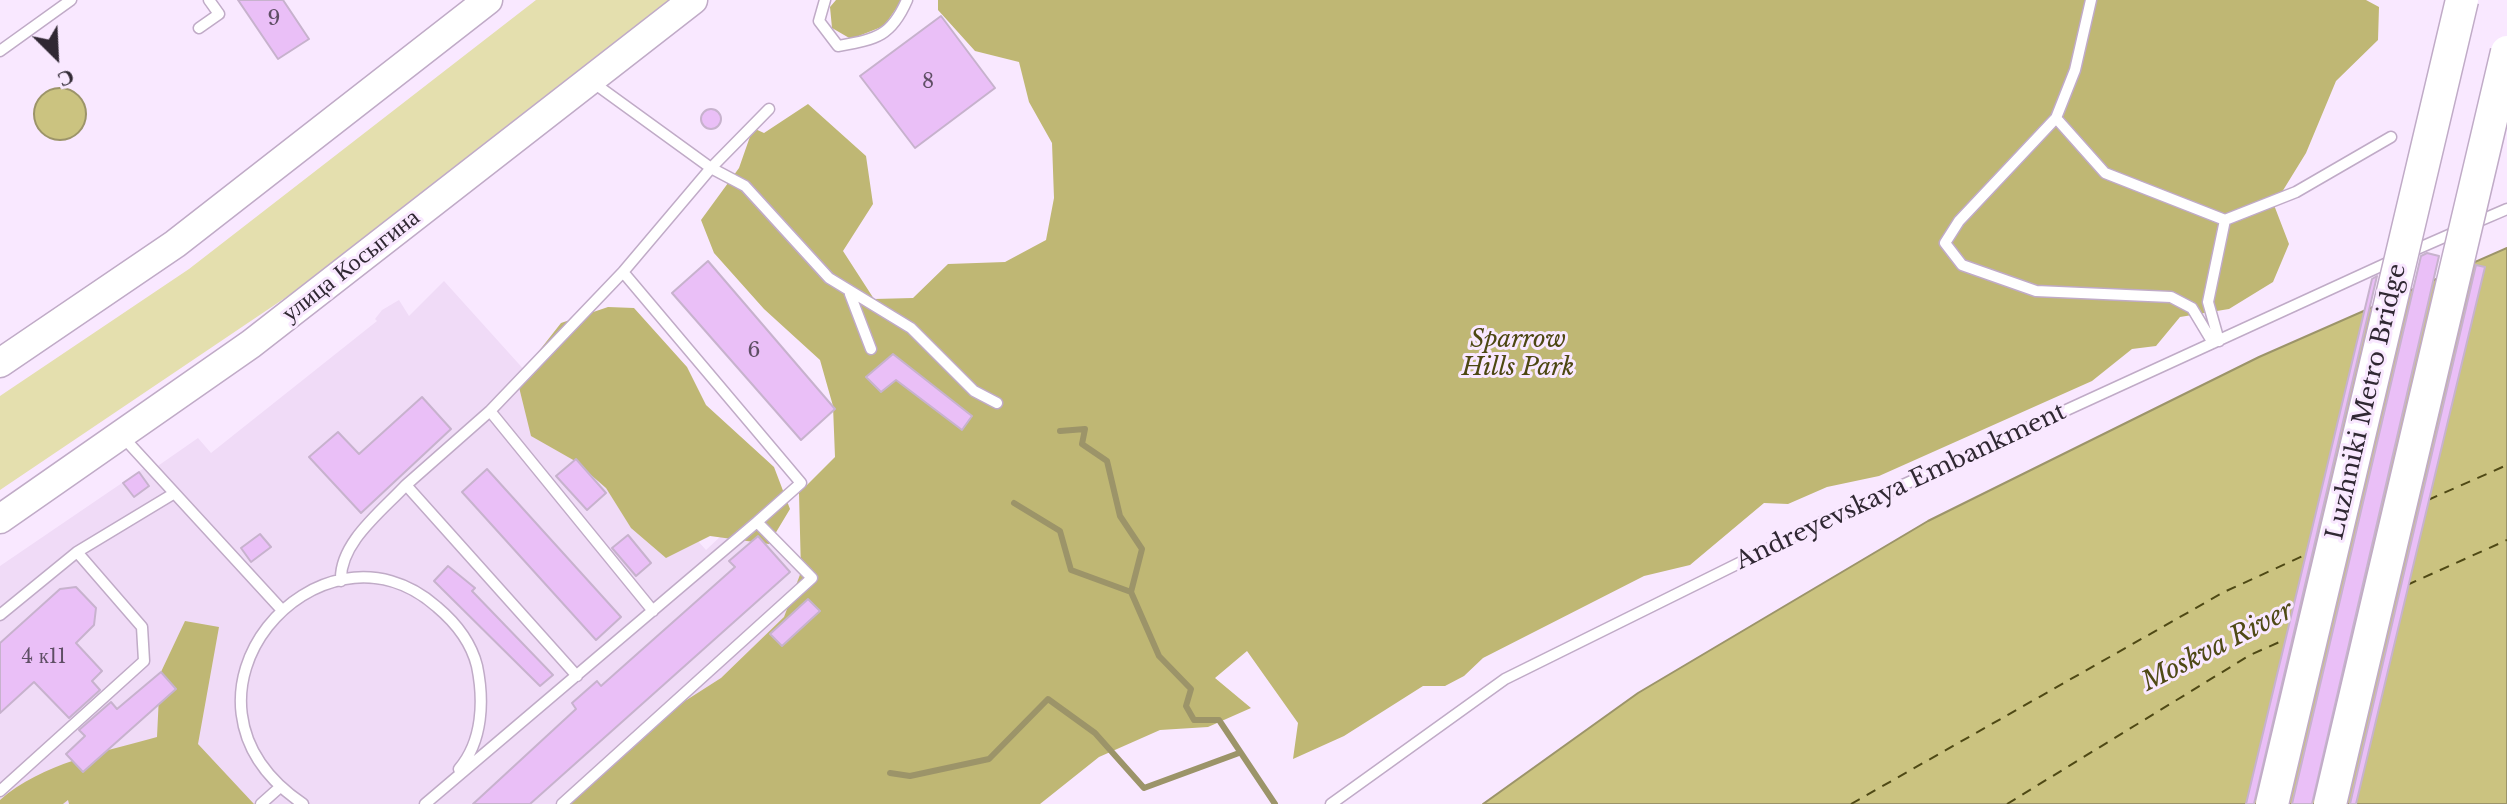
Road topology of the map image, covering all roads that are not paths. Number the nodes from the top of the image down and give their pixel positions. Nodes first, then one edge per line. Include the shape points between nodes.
1 (71, 0) edge
2 (209, 0) edge
3 (488, 0) edge
4 (693, 0) edge
5 (825, 0) edge
6 (907, 0) edge
7 (2091, 0) edge
8 (2462, 0) edge
9 (199, 28) dead end
10 (0, 51) edge
11 (2507, 52) edge
12 (590, 80) junction
13 (769, 109) dead end
14 (2056, 118) junction
15 (2391, 137) dead end
16 (711, 168) junction
17 (2507, 209) edge
18 (2225, 220) junction
19 (623, 272) junction
20 (850, 294) junction
21 (2216, 342) junction
22 (871, 349) dead end
23 (0, 363) edge
24 (997, 403) dead end
25 (490, 411) junction
26 (122, 435) junction
27 (406, 485) junction
28 (173, 494) junction
29 (0, 519) edge
30 (757, 522) junction
31 (77, 552) junction
32 (341, 581) junction
33 (281, 609) junction
34 (653, 611) junction
35 (0, 615) edge
36 (577, 676) junction
37 (279, 788) junction
38 (0, 791) edge
39 (440, 791) junction
40 (261, 804) edge
41 (303, 804) edge
42 (422, 804) edge
43 (562, 804) edge
44 (1331, 804) edge
45 (2272, 804) edge
46 (2330, 804) edge

1 - 10 lane
2 - 9 lane via 219,14
3 - 23 main road via 175,244
4 - 12 main road, улица Косыгина
5 - 6 lane via 819,21 838,46 876,40 898,22
7 - 14 lane via 2075,70
8 - 45 main road, Luzhniki Metro Bridge, bridge
11 - 46 main road, bridge
12 - 16 lane
12 - 26 main road, улица Косыгина via 251,344
13 - 16 lane
14 - 18 lane via 2105,173
14 - 21 lane via 1959,221 1945,243 1962,265 2036,291 2171,297 2192,308
15 - 18 lane via 2296,192
16 - 19 lane
16 - 20 lane via 745,186
17 - 21 lane, Andreyevskaya Embankment
18 - 21 lane via 2208,302
19 - 25 lane
19 - 30 lane via 801,483
20 - 22 lane
20 - 24 lane via 911,328 974,391
21 - 44 lane, Andreyevskaya Embankment via 1820,523 1505,679
25 - 27 lane
25 - 34 lane
26 - 28 lane
26 - 29 main road, улица Косыгина
27 - 32 lane via 356,540 340,564
27 - 36 lane
28 - 31 lane
28 - 33 lane
30 - 34 lane
30 - 43 lane via 812,578
31 - 35 lane
31 - 38 lane via 142,627 144,661
32 - 33 lane via 314,588
32 - 39 lane via 390,581 426,597 455,622 474,654 482,691 479,728 464,762
33 - 37 lane via 256,640 242,678 242,718 255,756
34 - 36 lane
36 - 39 lane
37 - 40 lane
37 - 41 lane
39 - 42 lane

